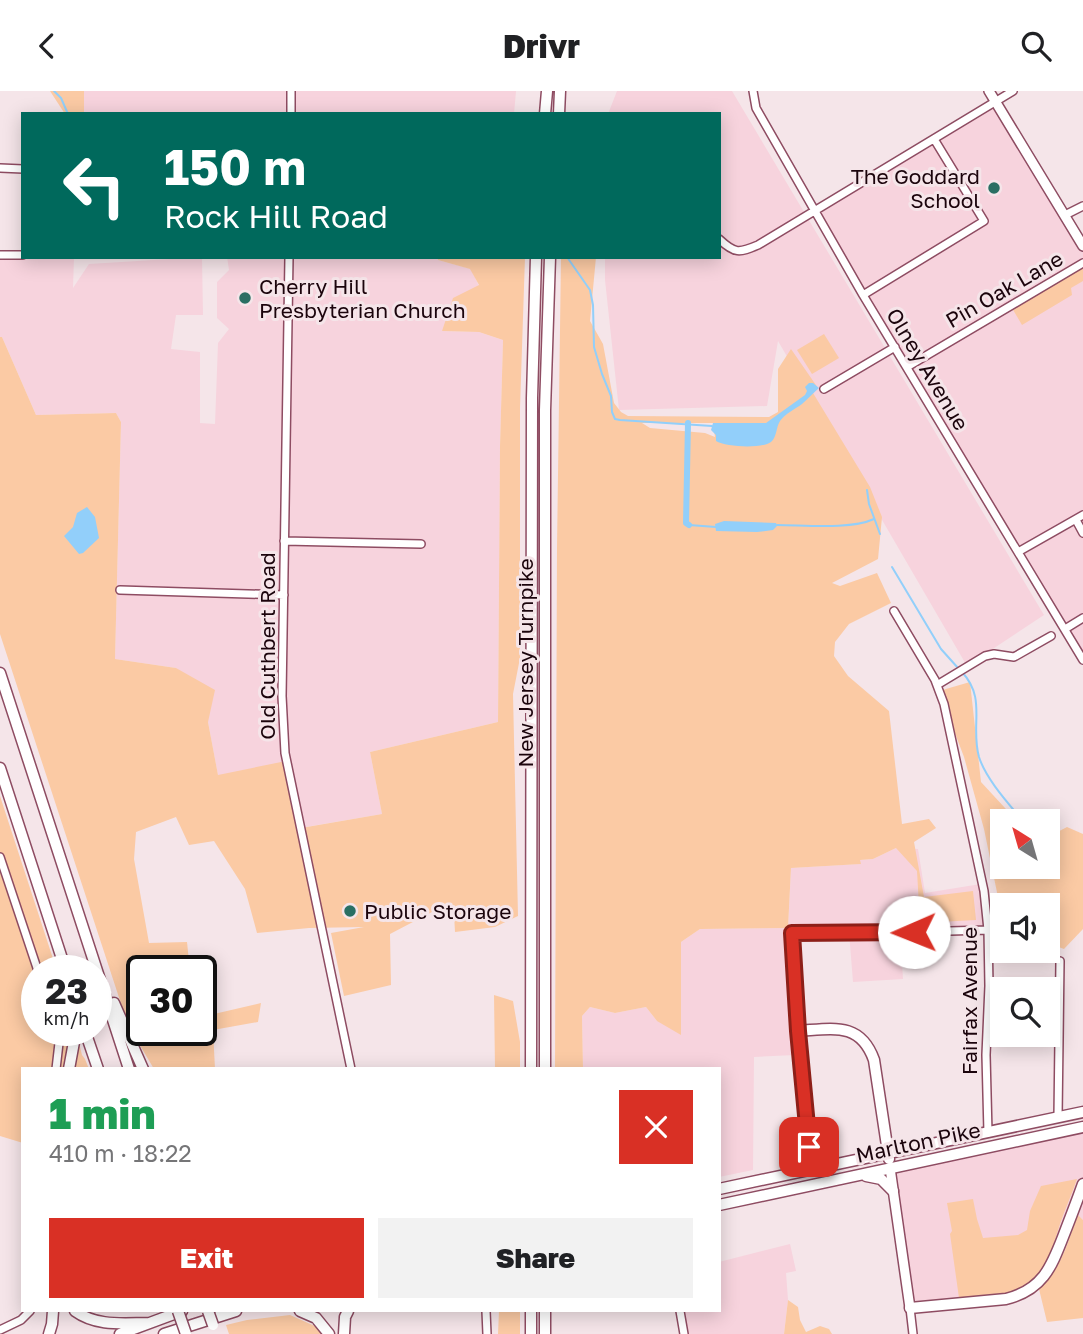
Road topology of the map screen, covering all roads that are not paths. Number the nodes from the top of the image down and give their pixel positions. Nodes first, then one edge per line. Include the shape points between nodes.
1 (291, 91) edge
2 (547, 91) edge
3 (560, 91) edge
4 (753, 91) edge
5 (989, 91) edge
6 (1013, 91) edge
7 (996, 102) junction
8 (291, 112) edge
9 (545, 112) edge
10 (559, 112) edge
11 (934, 139) junction
12 (0, 168) edge
13 (21, 169) edge
14 (1083, 206) edge
15 (815, 211) junction
16 (1065, 215) junction
17 (721, 241) edge
18 (1083, 246) edge
19 (0, 255) edge
20 (21, 255) edge
21 (289, 259) edge
22 (536, 259) edge
23 (550, 259) edge
24 (1083, 263) edge
25 (863, 295) junction
26 (895, 347) junction
27 (907, 367) junction
28 (824, 389) dead end
29 (1079, 517) edge
30 (1083, 533) edge
31 (284, 541) junction
32 (421, 544) dead end
33 (1018, 552) junction
34 (120, 590) dead end
35 (284, 595) junction
36 (894, 611) dead end
37 (1083, 618) edge
38 (1065, 629) junction
39 (1051, 636) dead end
40 (1083, 660) edge
41 (0, 673) edge
42 (937, 685) junction
43 (0, 768) edge
44 (0, 857) edge
45 (76, 908) junction
46 (989, 930) junction
47 (33, 955) edge
48 (60, 955) edge
49 (1060, 963) edge
50 (798, 1031) junction
51 (59, 1046) edge
52 (73, 1046) edge
53 (90, 1046) edge
54 (56, 1067) edge
55 (69, 1067) edge
56 (97, 1067) edge
57 (128, 1067) edge
58 (142, 1067) edge
59 (351, 1067) edge
60 (531, 1067) edge
61 (545, 1067) edge
62 (1083, 1112) edge
63 (1058, 1117) junction
64 (1083, 1127) edge
65 (988, 1133) junction
66 (888, 1154) junction
67 (890, 1167) junction
68 (811, 1170) junction
69 (855, 1175) junction
70 (1083, 1184) edge
71 (721, 1189) edge
72 (893, 1191) junction
73 (721, 1205) edge
74 (910, 1308) junction
75 (29, 1312) edge
76 (53, 1312) edge
77 (76, 1312) edge
78 (177, 1312) edge
79 (180, 1312) edge
80 (208, 1312) edge
81 (233, 1312) edge
82 (302, 1312) edge
83 (348, 1312) edge
84 (486, 1312) edge
85 (531, 1312) edge
86 (545, 1312) edge
87 (680, 1312) edge
88 (149, 1323) junction
89 (0, 1330) edge
90 (214, 1330) edge
91 (169, 1333) edge
92 (49, 1334) edge
93 (120, 1334) edge
94 (186, 1334) edge
95 (329, 1334) edge
96 (344, 1334) edge
97 (487, 1334) edge
98 (531, 1334) edge
99 (545, 1334) edge
100 (684, 1334) edge
101 (913, 1334) edge

1 - 8 street
2 - 9 highway
3 - 10 highway
4 - 15 street, Olney Avenue via 756,108
5 - 7 main road
6 - 7 street
7 - 11 street
7 - 16 main road
11 - 15 street
11 - 25 street via 984,221
12 - 13 street
14 - 16 street
15 - 17 street via 743,251
15 - 25 street, Olney Avenue
16 - 18 main road
19 - 20 street
21 - 31 street, Old Cuthbert Road
22 - 60 highway, New Jersey Turnpike
23 - 61 highway, New Jersey Turnpike via 545,424
24 - 27 street, Pin Oak Lane
25 - 26 street, Olney Avenue
26 - 27 street, Olney Avenue
26 - 28 street
27 - 33 street, Olney Avenue
29 - 30 street
29 - 33 street
31 - 32 street
31 - 35 street, Old Cuthbert Road
33 - 38 street, Olney Avenue
34 - 35 street
35 - 59 street, Old Cuthbert Road via 285,753
36 - 42 street, Fairfax Avenue
37 - 38 street
38 - 40 street, Olney Avenue
39 - 42 street via 1019,655 985,656
41 - 45 highway
42 - 46 street, Fairfax Avenue
43 - 48 highway
44 - 47 street
45 - 57 highway
45 - 58 highway
46 - 50 street via 792,933
46 - 65 street, Fairfax Avenue
49 - 63 street
50 - 66 highway via 840,1028 857,1035 870,1050
50 - 68 street
51 - 54 street
52 - 55 highway
53 - 56 highway
62 - 63 highway, Marlton Pike
63 - 65 highway, Marlton Pike
64 - 67 highway, Marlton Pike
65 - 66 highway, Marlton Pike
66 - 67 highway
66 - 68 highway, Marlton Pike
67 - 69 highway, Marlton Pike
67 - 72 main road
68 - 71 highway, Marlton Pike
69 - 72 highway via 881,1179
69 - 73 highway, Marlton Pike
70 - 74 highway via 1054,1261 1030,1290 1006,1299
72 - 74 main road
74 - 101 street
75 - 89 street
76 - 92 highway
77 - 88 highway via 104,1323
78 - 88 highway
79 - 94 highway, bridge
80 - 90 highway, bridge
81 - 91 highway
82 - 95 highway via 316,1318
83 - 96 highway
84 - 97 street
85 - 98 highway
86 - 99 highway
87 - 100 street
88 - 93 highway

